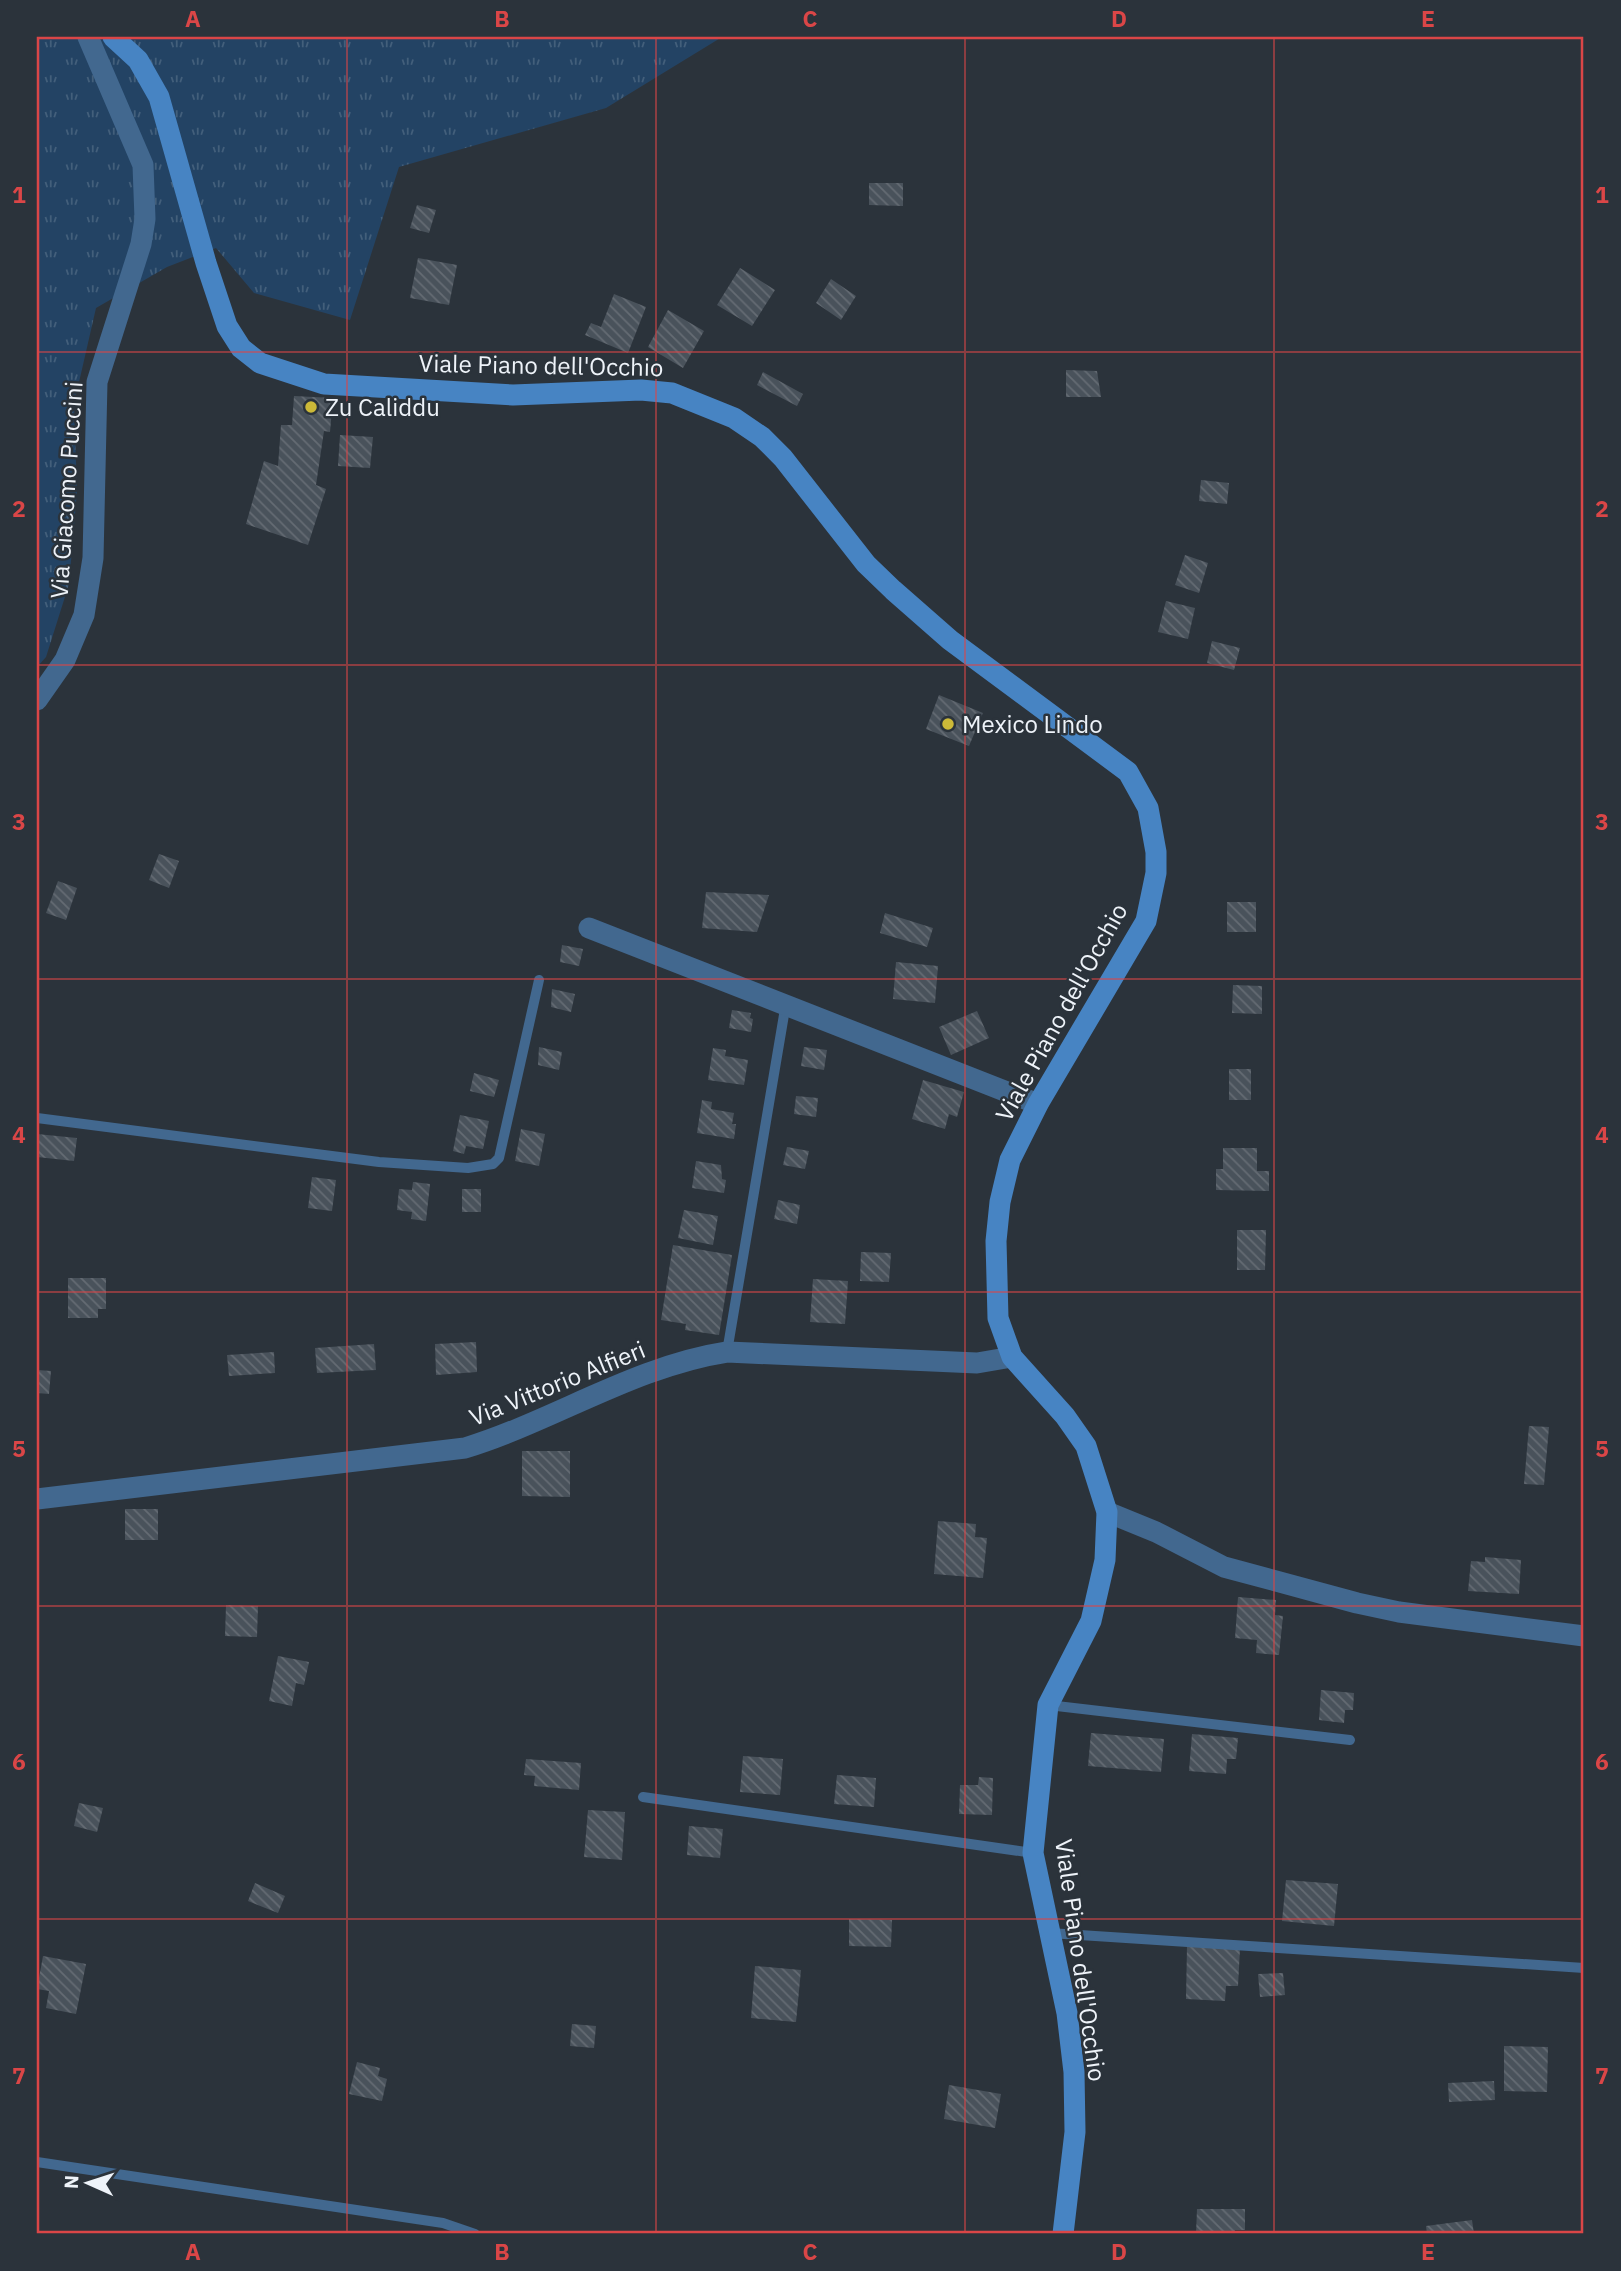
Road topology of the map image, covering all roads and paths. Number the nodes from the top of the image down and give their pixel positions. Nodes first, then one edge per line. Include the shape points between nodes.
1 (88, 37) edge
2 (113, 37) edge
3 (37, 700) edge
4 (589, 928) dead end
5 (539, 980) dead end
6 (786, 1003) junction
7 (1038, 1104) junction
8 (37, 1118) edge
9 (727, 1352) junction
10 (1012, 1357) junction
11 (37, 1499) edge
12 (1107, 1512) junction
13 (1584, 1636) edge
14 (1048, 1706) junction
15 (1350, 1740) dead end
16 (643, 1797) dead end
17 (1033, 1853) junction
18 (1048, 1933) junction
19 (1584, 1968) edge
20 (37, 2162) edge
21 (475, 2234) edge
22 (1063, 2234) edge

1 - 3 street, Via Giacomo Puccini via 143,165 145,219 97,382 93,558 84,615 65,660
2 - 7 main road, Viale Piano dell'Occhio via 138,60 159,97 227,326 241,348 260,363 324,384 513,395 641,390 672,393 713,408 762,437 783,458 866,564 920,616 1128,772 1148,808 1156,852 1146,921
4 - 6 street
5 - 8 lane via 499,1158 493,1164 468,1168 379,1162
6 - 7 street
6 - 9 lane
7 - 10 main road, Viale Piano dell'Occhio via 1010,1160 998,1228 998,1318
9 - 10 street, Via Vittorio Alfieri via 977,1363
9 - 11 street, Via Vittorio Alfieri via 662,1369 464,1448
10 - 12 main road, Viale Piano dell'Occhio via 1086,1446
12 - 13 street via 1224,1567 1357,1603
12 - 14 main road, Viale Piano dell'Occhio via 1105,1560 1091,1621
14 - 15 lane
14 - 17 main road, Viale Piano dell'Occhio
16 - 17 lane
17 - 18 main road, Viale Piano dell'Occhio
18 - 19 lane
18 - 22 main road, Viale Piano dell'Occhio via 1067,2013 1074,2072 1075,2132
20 - 21 lane via 443,2223

